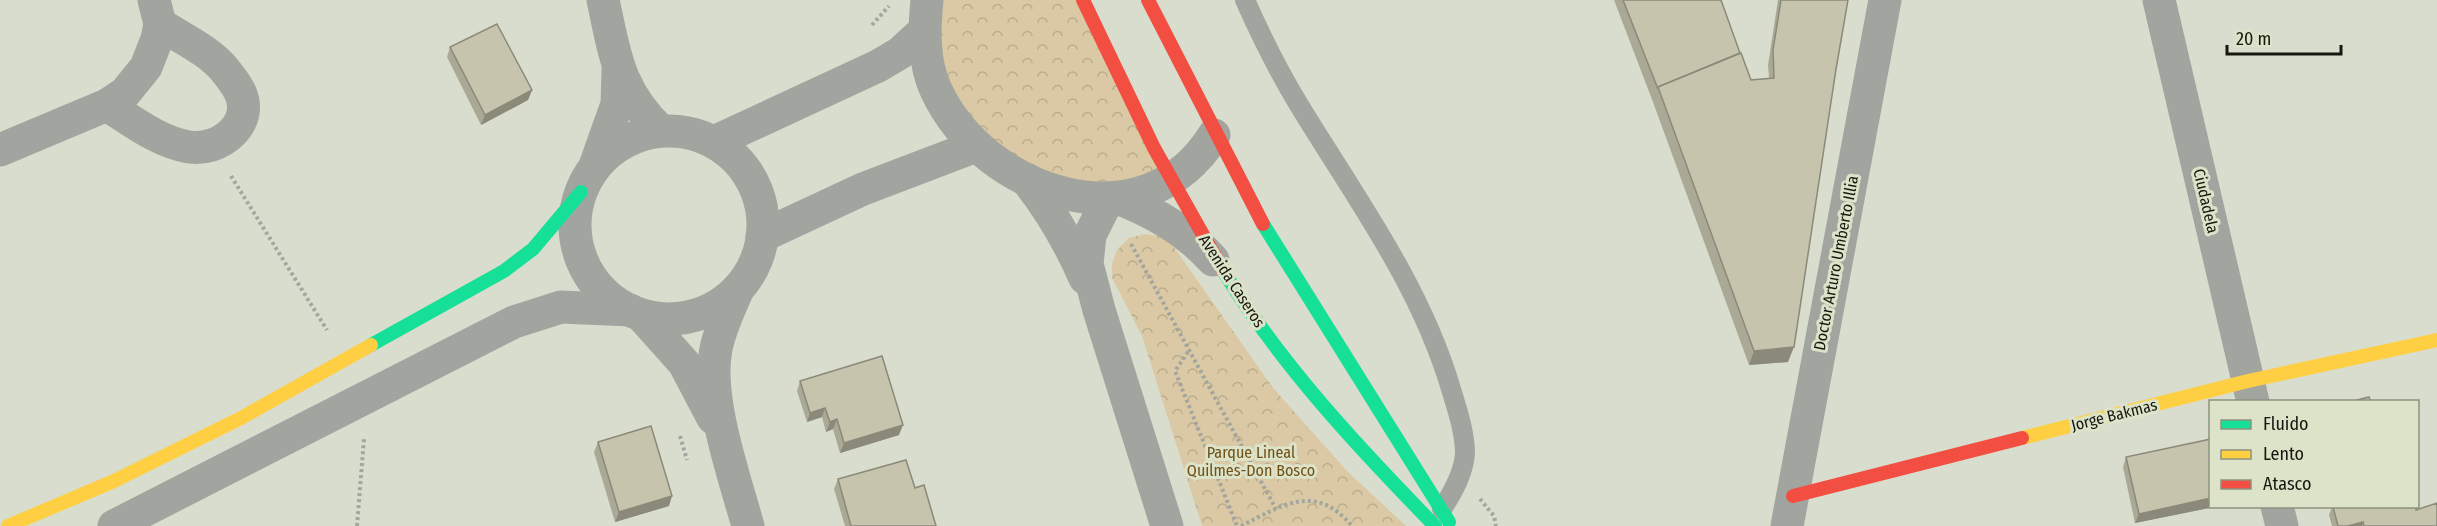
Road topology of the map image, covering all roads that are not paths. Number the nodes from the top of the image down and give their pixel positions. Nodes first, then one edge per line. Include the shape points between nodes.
1 (603, 0) edge
2 (1083, 0) edge
3 (1148, 0) edge
4 (1245, 0) edge
5 (1885, 0) edge
6 (2159, 0) edge
7 (157, 12) edge
8 (926, 15) edge
9 (618, 69) junction
10 (107, 105) junction
11 (661, 131) junction
12 (1214, 135) junction
13 (714, 142) junction
14 (976, 146) junction
15 (0, 150) edge
16 (588, 179) junction
17 (1026, 179) junction
18 (1171, 180) junction
19 (1114, 199) junction
20 (762, 236) junction
21 (1224, 273) junction
22 (738, 289) junction
23 (1099, 310) junction
24 (635, 313) junction
25 (2437, 340) edge
26 (2250, 392) edge
27 (2219, 400) edge
28 (2209, 403) edge
29 (724, 441) junction
30 (2277, 508) edge
31 (1790, 511) edge
32 (1443, 520) edge
33 (8, 526) edge
34 (114, 526) edge
35 (748, 526) edge
36 (1167, 526) edge
37 (2282, 526) edge

1 - 9 street
2 - 18 street, Avenida Caseros
3 - 12 street
4 - 32 lane via 1298,104 1397,264 1442,359 1463,429 1465,454
5 - 31 street, Doctor Arturo Umberto Illia
6 - 26 street, Ciudadela
7 - 10 street via 157,39 146,67 125,93
7 - 10 street via 223,68 241,93 243,113 234,132 222,142 190,147 142,128
8 - 13 street via 900,52 878,66
8 - 14 street via 928,66 935,89 950,117
9 - 11 street via 636,104
9 - 16 street via 617,104
10 - 15 street
11 - 13 street via 688,132
11 - 16 street via 621,144
12 - 18 street via 1190,167
12 - 32 street via 1254,209
13 - 20 street via 736,159 752,181 761,208
14 - 17 street
14 - 20 street via 863,189
16 - 24 street via 575,219 577,247 606,295
16 - 33 street via 533,249 504,271 241,418 114,481
17 - 19 street via 1085,198
17 - 23 street via 1071,245
18 - 19 street via 1141,194
18 - 21 street, Avenida Caseros
19 - 21 street via 1150,211 1178,228 1203,248
19 - 23 street via 1090,235 1087,264
20 - 22 street via 755,264
21 - 32 street, Avenida Caseros via 1299,378 1348,438
22 - 24 street via 718,305 694,316 668,319
22 - 29 street via 715,352
23 - 36 street
24 - 29 street via 684,363
24 - 34 street via 561,307 538,313
25 - 26 street, Jorge Bakmas
26 - 27 street, Jorge Bakmas
28 - 31 street, Jorge Bakmas
29 - 35 street
30 - 37 street

